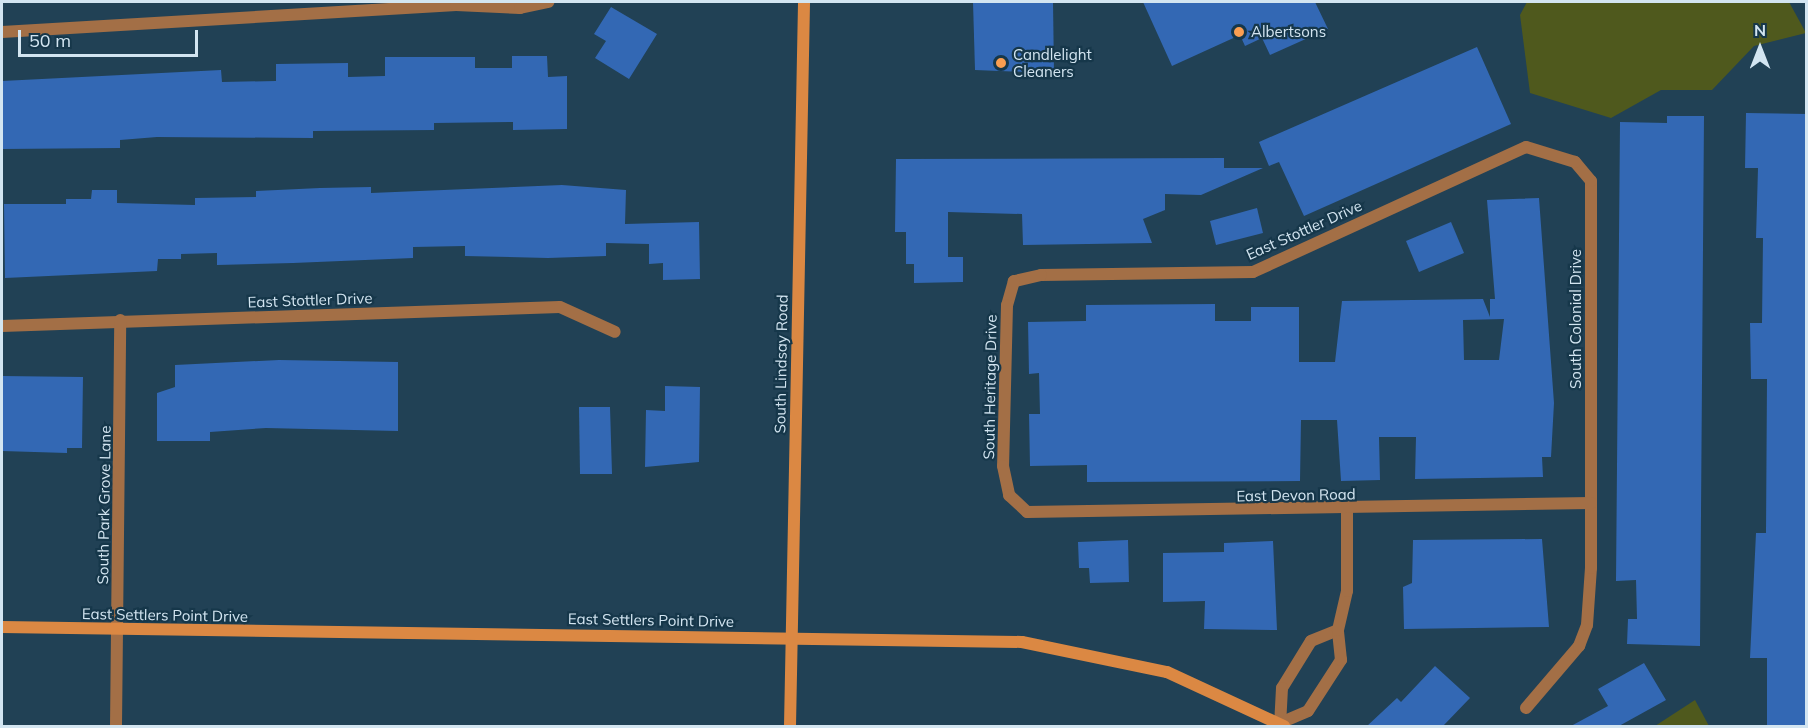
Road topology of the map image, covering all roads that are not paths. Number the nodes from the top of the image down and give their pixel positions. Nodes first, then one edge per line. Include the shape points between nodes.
1 (548, 2) edge
2 (804, 2) edge
3 (2, 32) edge
4 (1556, 153) joint
5 (1014, 281) joint
6 (120, 320) junction
7 (2, 326) edge
8 (615, 332) dead end
9 (1009, 495) joint
10 (1591, 503) junction
11 (1347, 509) junction
12 (2, 627) edge
13 (117, 629) junction
14 (1338, 630) junction
15 (792, 637) junction
16 (1526, 708) dead end
17 (1282, 725) edge
18 (116, 726) edge
19 (790, 726) edge

1 - 3 street via 520,8 456,5
2 - 15 street, South Lindsay Road
4 - 5 street, East Stottler Drive via 1526,147 1500,157 1253,272 1041,275
4 - 10 street, South Colonial Drive via 1575,162 1591,180
5 - 9 street, South Heritage Drive via 1007,305 1003,466
6 - 7 street, East Stottler Drive
6 - 8 street, East Stottler Drive via 560,308
6 - 13 street, South Park Grove Lane
9 - 11 street, East Devon Road via 1027,512 1052,514
10 - 11 street, East Devon Road
10 - 16 street via 1587,625 1579,646
11 - 14 street via 1347,591
12 - 13 street, East Settlers Point Drive
13 - 15 street, East Settlers Point Drive
13 - 18 street, South Park Grove Lane
14 - 17 street via 1341,660 1308,711
14 - 17 street via 1311,641 1282,688
15 - 17 street, East Settlers Point Drive via 1022,642 1076,650 1167,672
15 - 19 street, South Lindsay Road

